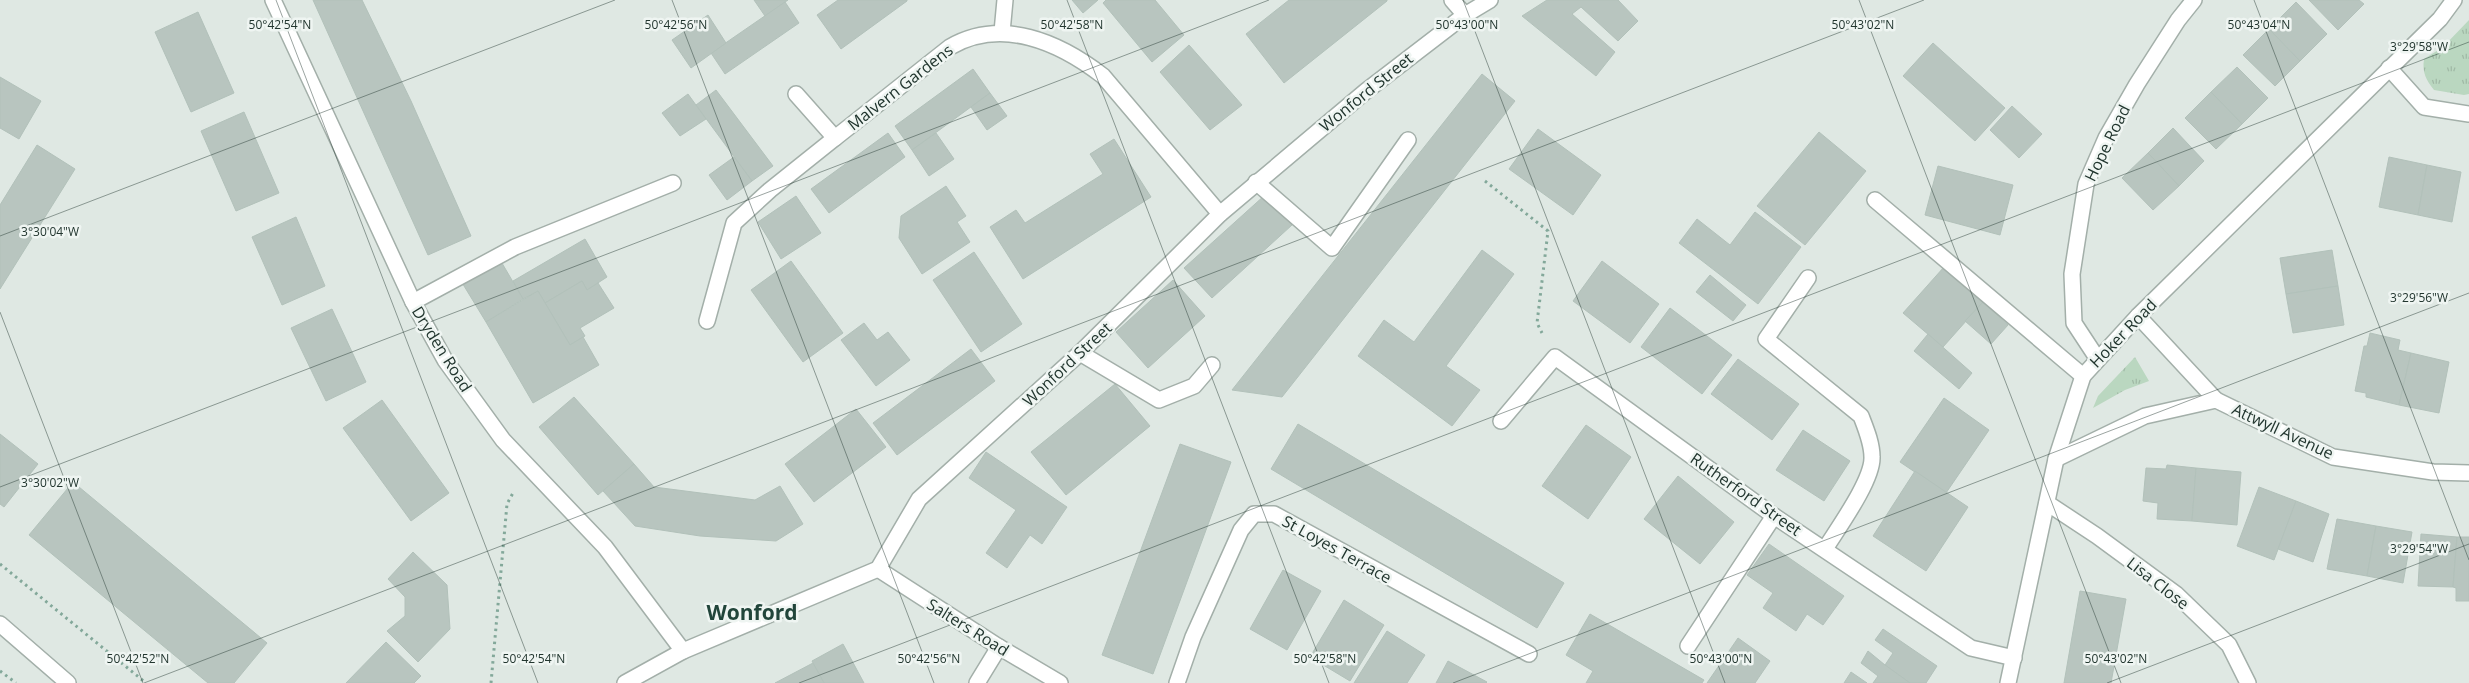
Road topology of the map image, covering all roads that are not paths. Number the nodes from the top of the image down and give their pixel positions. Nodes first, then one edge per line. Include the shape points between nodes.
1 (273, 0) edge
2 (1005, 0) edge
3 (1452, 0) edge
4 (1490, 0) edge
5 (2194, 0) edge
6 (2454, 0) edge
7 (1465, 15) junction
8 (1002, 32) junction
9 (2390, 68) junction
10 (796, 94) dead end
11 (2469, 114) edge
12 (835, 138) junction
13 (1408, 140) dead end
14 (1256, 182) junction
15 (673, 183) dead end
16 (1875, 200) dead end
17 (1220, 214) junction
18 (1808, 278) dead end
19 (412, 302) junction
20 (2138, 316) junction
21 (707, 321) dead end
22 (1080, 353) junction
23 (2097, 358) junction
24 (1212, 365) dead end
25 (2083, 376) junction
26 (2216, 400) junction
27 (1502, 421) dead end
28 (2056, 459) junction
29 (2469, 473) edge
30 (2047, 503) junction
31 (1774, 516) junction
32 (1825, 549) junction
33 (878, 569) junction
34 (0, 624) edge
35 (1688, 646) dead end
36 (998, 647) junction
37 (684, 652) junction
38 (1528, 654) dead end
39 (2014, 658) junction
40 (68, 683) edge
41 (625, 683) edge
42 (976, 683) edge
43 (1060, 683) edge
44 (1177, 683) edge
45 (2008, 683) edge
46 (2248, 683) edge

1 - 19 street, Dryden Road
2 - 8 street
3 - 7 street
4 - 7 street, Wonford Street
5 - 23 street, Hope Road via 2178,20 2106,138 2086,184 2072,274 2074,323
6 - 9 street, Hoker Road via 2440,19
7 - 14 street, Wonford Street
8 - 12 street, Malvern Gardens via 966,38 950,47
8 - 17 street, Malvern Gardens via 1059,48 1103,76
9 - 11 street via 2424,107
9 - 20 street, Hoker Road
10 - 12 street, Malvern Gardens
12 - 21 street via 734,223
13 - 14 street via 1332,248
14 - 17 street, Wonford Street
15 - 19 street via 515,247
16 - 25 street
17 - 22 street, Wonford Street
18 - 32 street via 1766,339 1861,416 1873,458 1862,488
19 - 37 street, Dryden Road via 446,360 503,440 606,547
20 - 23 street, Hoker Road
20 - 26 street, Attwyll Avenue
22 - 24 street via 1159,400 1194,386
22 - 33 street, Wonford Street via 919,499
23 - 25 street, Hoker Road
25 - 28 street, Hoker Road
26 - 28 street, Attwyll Avenue via 2145,416
26 - 29 street, Attwyll Avenue via 2333,456 2433,472
27 - 31 street, Rutherford Street via 1555,357
28 - 30 street, Hoker Road
30 - 39 street, Hoker Road
30 - 46 street, Lisa Close via 2176,594 2229,645
31 - 32 street, Rutherford Street
31 - 35 street
32 - 39 street, Rutherford Street via 1971,648
33 - 36 street, Salters Road
33 - 37 street
34 - 40 street
36 - 42 street
36 - 43 street, Salters Road
37 - 41 street
38 - 44 street, St Loyes Terrace via 1274,514 1254,514 1241,530 1193,637
39 - 45 street, Hoker Road

